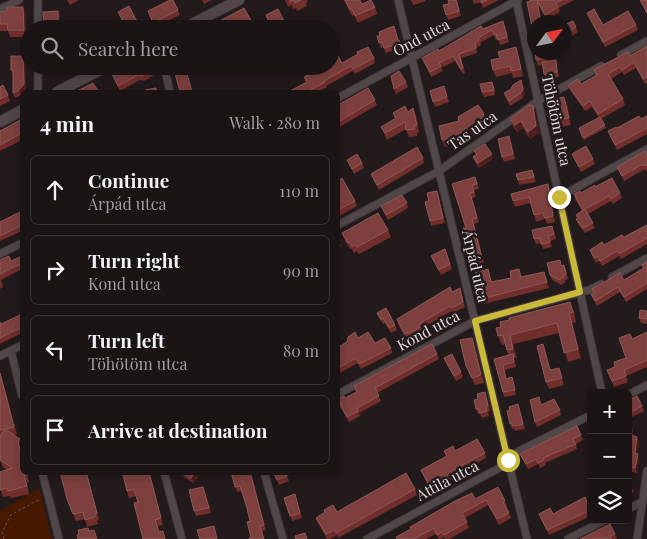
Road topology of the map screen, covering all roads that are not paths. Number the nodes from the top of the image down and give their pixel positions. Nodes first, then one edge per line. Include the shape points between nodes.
1 (19, 0) edge
2 (38, 0) edge
3 (239, 0) edge
4 (398, 0) edge
5 (517, 0) edge
6 (0, 9) edge
7 (38, 20) edge
8 (200, 20) edge
9 (647, 41) edge
10 (412, 57) junction
11 (614, 59) edge
12 (605, 64) edge
13 (38, 75) edge
14 (90, 75) edge
15 (166, 75) edge
16 (38, 90) edge
17 (61, 90) edge
18 (170, 90) edge
19 (340, 97) edge
20 (538, 100) junction
21 (20, 111) edge
22 (0, 122) edge
23 (647, 149) edge
24 (439, 171) junction
25 (559, 197) junction
26 (340, 224) edge
27 (20, 244) edge
28 (0, 254) edge
29 (647, 258) edge
30 (580, 292) junction
31 (475, 321) junction
32 (20, 346) edge
33 (11, 351) junction
34 (0, 356) edge
35 (647, 386) edge
36 (20, 388) edge
37 (601, 389) edge
38 (340, 393) edge
39 (632, 393) edge
40 (587, 416) edge
41 (508, 460) junction
42 (647, 471) edge
43 (43, 475) edge
44 (165, 475) edge
45 (265, 475) edge
46 (642, 502) junction
47 (632, 507) edge
48 (597, 524) edge
49 (380, 536) edge
50 (59, 539) edge
51 (182, 539) edge
52 (283, 539) edge
53 (367, 539) edge
54 (527, 539) edge
55 (568, 539) edge
56 (637, 539) edge

1 - 6 street
2 - 7 street
3 - 8 street
4 - 10 street, Árpád utca
5 - 10 street, Ond utca
5 - 20 street, Töhötöm utca
9 - 11 street
10 - 19 street, Ond utca
10 - 24 street, Árpád utca
12 - 20 street, Tas utca
13 - 16 street
14 - 17 street
15 - 18 street
20 - 24 street, Tas utca
20 - 25 street, Töhötöm utca
21 - 22 street
23 - 25 street
24 - 26 street, Tas utca
24 - 31 street, Árpád utca
25 - 30 street, Töhötöm utca
27 - 28 street
29 - 30 street, Kond utca
30 - 31 street, Kond utca
30 - 37 street, Töhötöm utca
31 - 38 street, Kond utca
31 - 41 street, Árpád utca
32 - 33 street
33 - 34 street
33 - 36 street
35 - 39 street
40 - 41 street, Attila utca via 519,450
41 - 49 street, Attila utca via 502,467
41 - 54 street, Árpád utca
42 - 46 street
43 - 50 street
44 - 51 street
45 - 52 street
46 - 47 street
46 - 56 street
48 - 55 street
49 - 53 street, Attila utca

